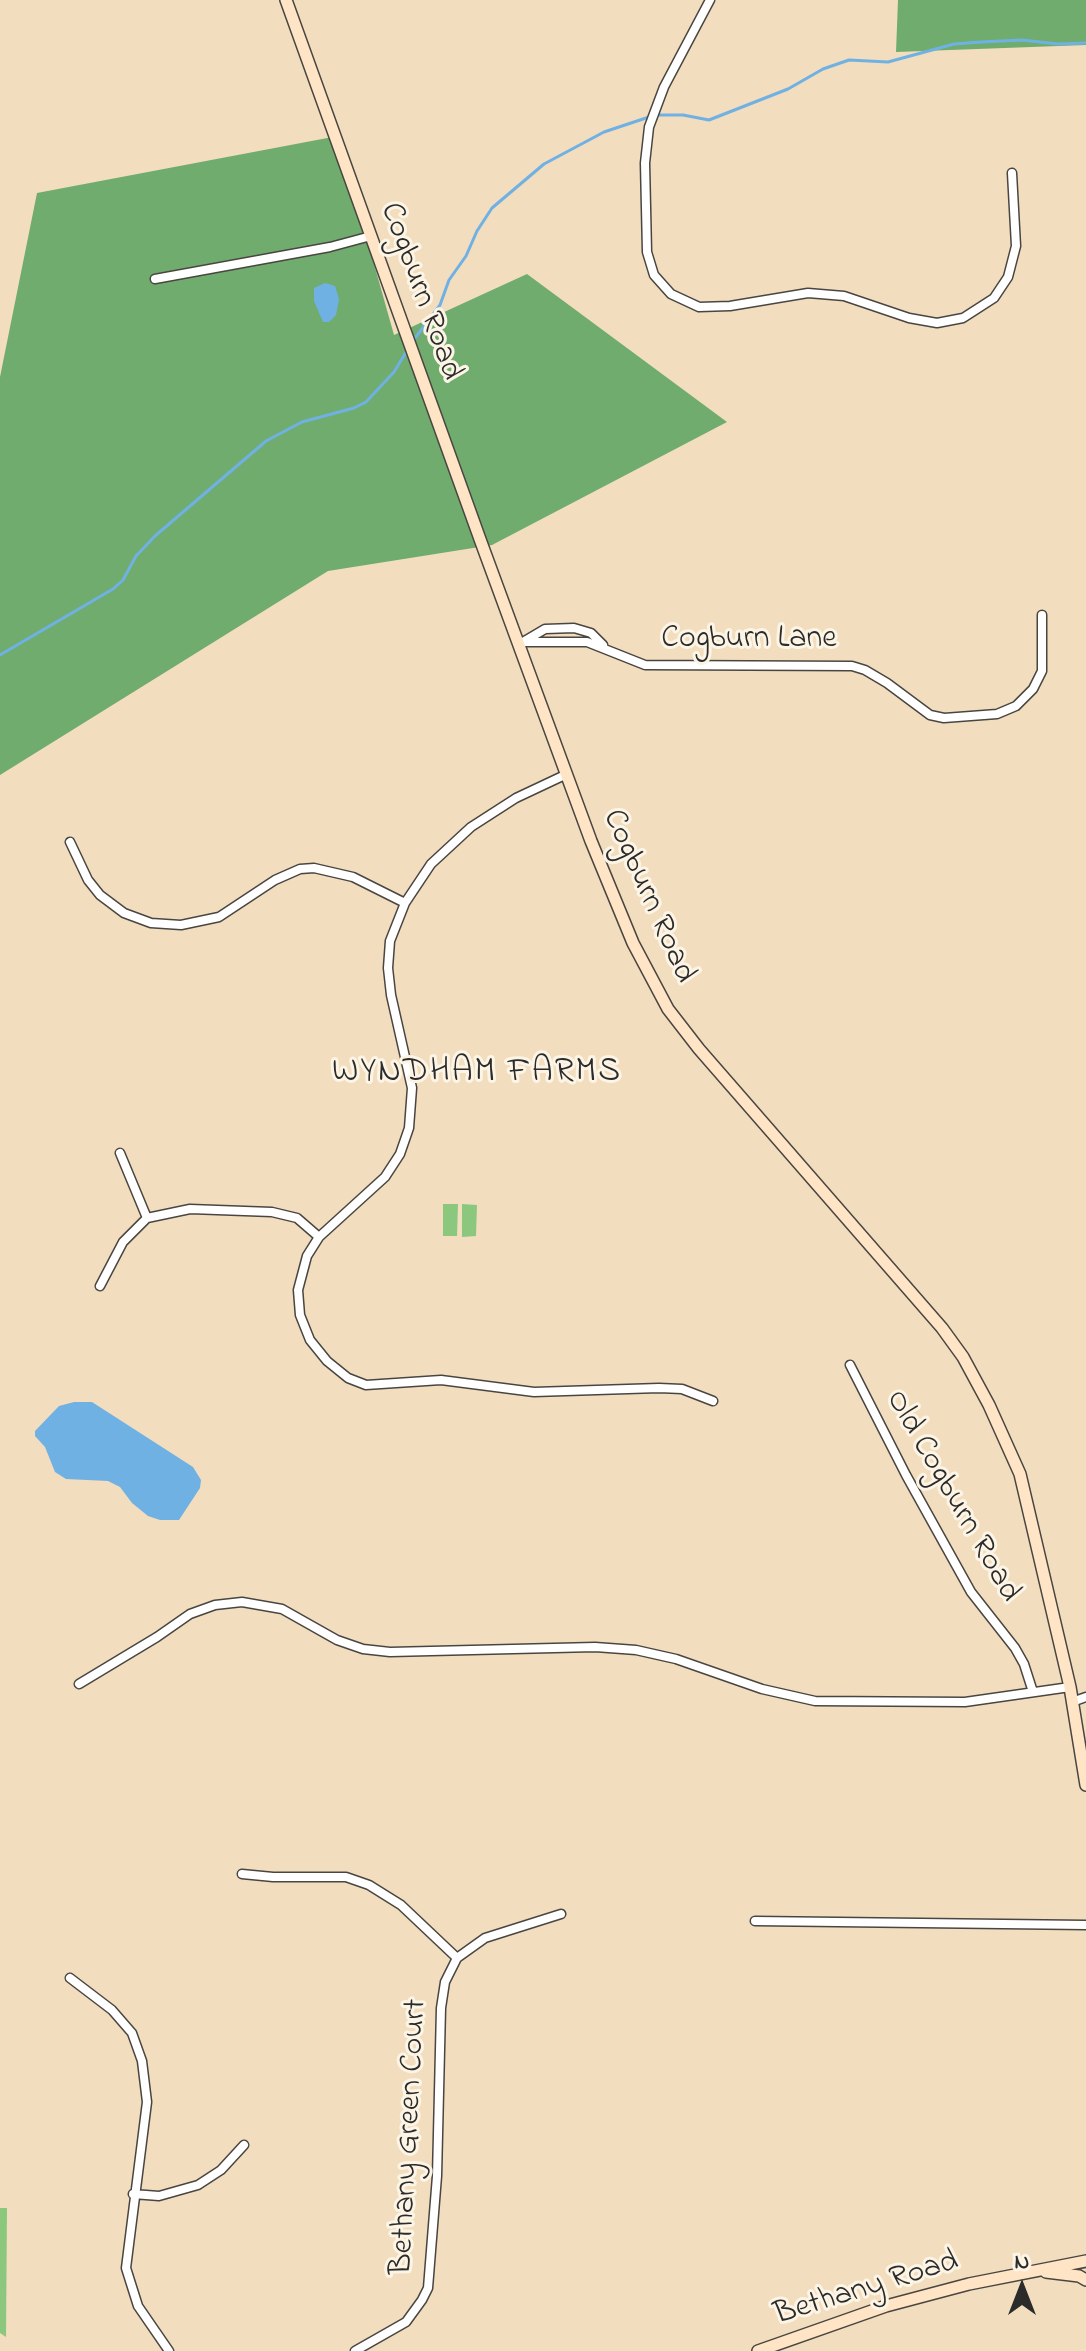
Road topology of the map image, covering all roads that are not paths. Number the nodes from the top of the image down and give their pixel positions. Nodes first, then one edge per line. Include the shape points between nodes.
1 (286, 0) edge
2 (710, 0) edge
3 (1012, 173) dead end
4 (371, 236) junction
5 (155, 279) dead end
6 (1042, 615) dead end
7 (521, 644) junction
8 (567, 774) junction
9 (70, 842) dead end
10 (405, 903) junction
11 (120, 1153) dead end
12 (147, 1218) junction
13 (319, 1237) junction
14 (100, 1286) dead end
15 (850, 1365) dead end
16 (713, 1401) dead end
17 (79, 1684) dead end
18 (1070, 1687) junction
19 (1033, 1692) junction
20 (1086, 1697) edge
21 (1072, 1702) junction
22 (1086, 1785) edge
23 (242, 1874) dead end
24 (561, 1914) dead end
25 (755, 1921) dead end
26 (1086, 1925) edge
27 (457, 1958) junction
28 (70, 1978) dead end
29 (244, 2145) dead end
30 (133, 2194) junction
31 (1086, 2261) edge
32 (1038, 2271) junction
33 (1086, 2280) edge
34 (169, 2351) edge
35 (355, 2351) edge
36 (758, 2351) edge

1 - 4 street, Cogburn Road
2 - 3 street via 649,127 647,252 654,275 671,294 699,307 808,293 844,296 937,323 963,318 994,298 1008,277 1016,246
4 - 5 street
4 - 7 street, Cogburn Road
6 - 7 street, Cogburn Lane via 1042,671 1033,689 1016,706 997,714 944,718 930,715 887,683 852,666 645,665 574,628 545,629
7 - 8 street, Cogburn Road
8 - 10 street via 516,798 460,836 422,875
8 - 18 street, Cogburn Road via 633,943 668,1009 963,1357 1020,1474
9 - 10 street via 100,895 124,913 151,923 181,925 219,917 300,869 353,877
10 - 13 street via 390,941 388,968 412,1088 409,1128 385,1177
11 - 12 street
12 - 13 street via 190,1209 272,1212 297,1218
12 - 14 street via 123,1242
13 - 16 street via 300,1273 300,1315 310,1340 348,1378 361,1383 441,1380 534,1392 682,1389
15 - 19 street, Old Cogburn Road via 971,1592 1024,1664
17 - 19 street via 190,1614 242,1602 282,1609 363,1649 636,1650 815,1701 965,1702
18 - 19 street
18 - 21 street, Cogburn Road
20 - 21 street
21 - 22 street, Cogburn Road
23 - 27 street via 346,1877 369,1885 401,1905
24 - 27 street, Bethany Green Court via 485,1938
25 - 26 street
27 - 35 street, Bethany Green Court via 445,1982 441,2008 428,2288 406,2322
28 - 30 street via 122,2021 142,2061 147,2102
29 - 30 street via 198,2185 159,2196
30 - 34 street via 125,2254 128,2281 144,2318
31 - 32 street, Bethany Road
32 - 33 street
32 - 36 street, Bethany Road via 884,2306

